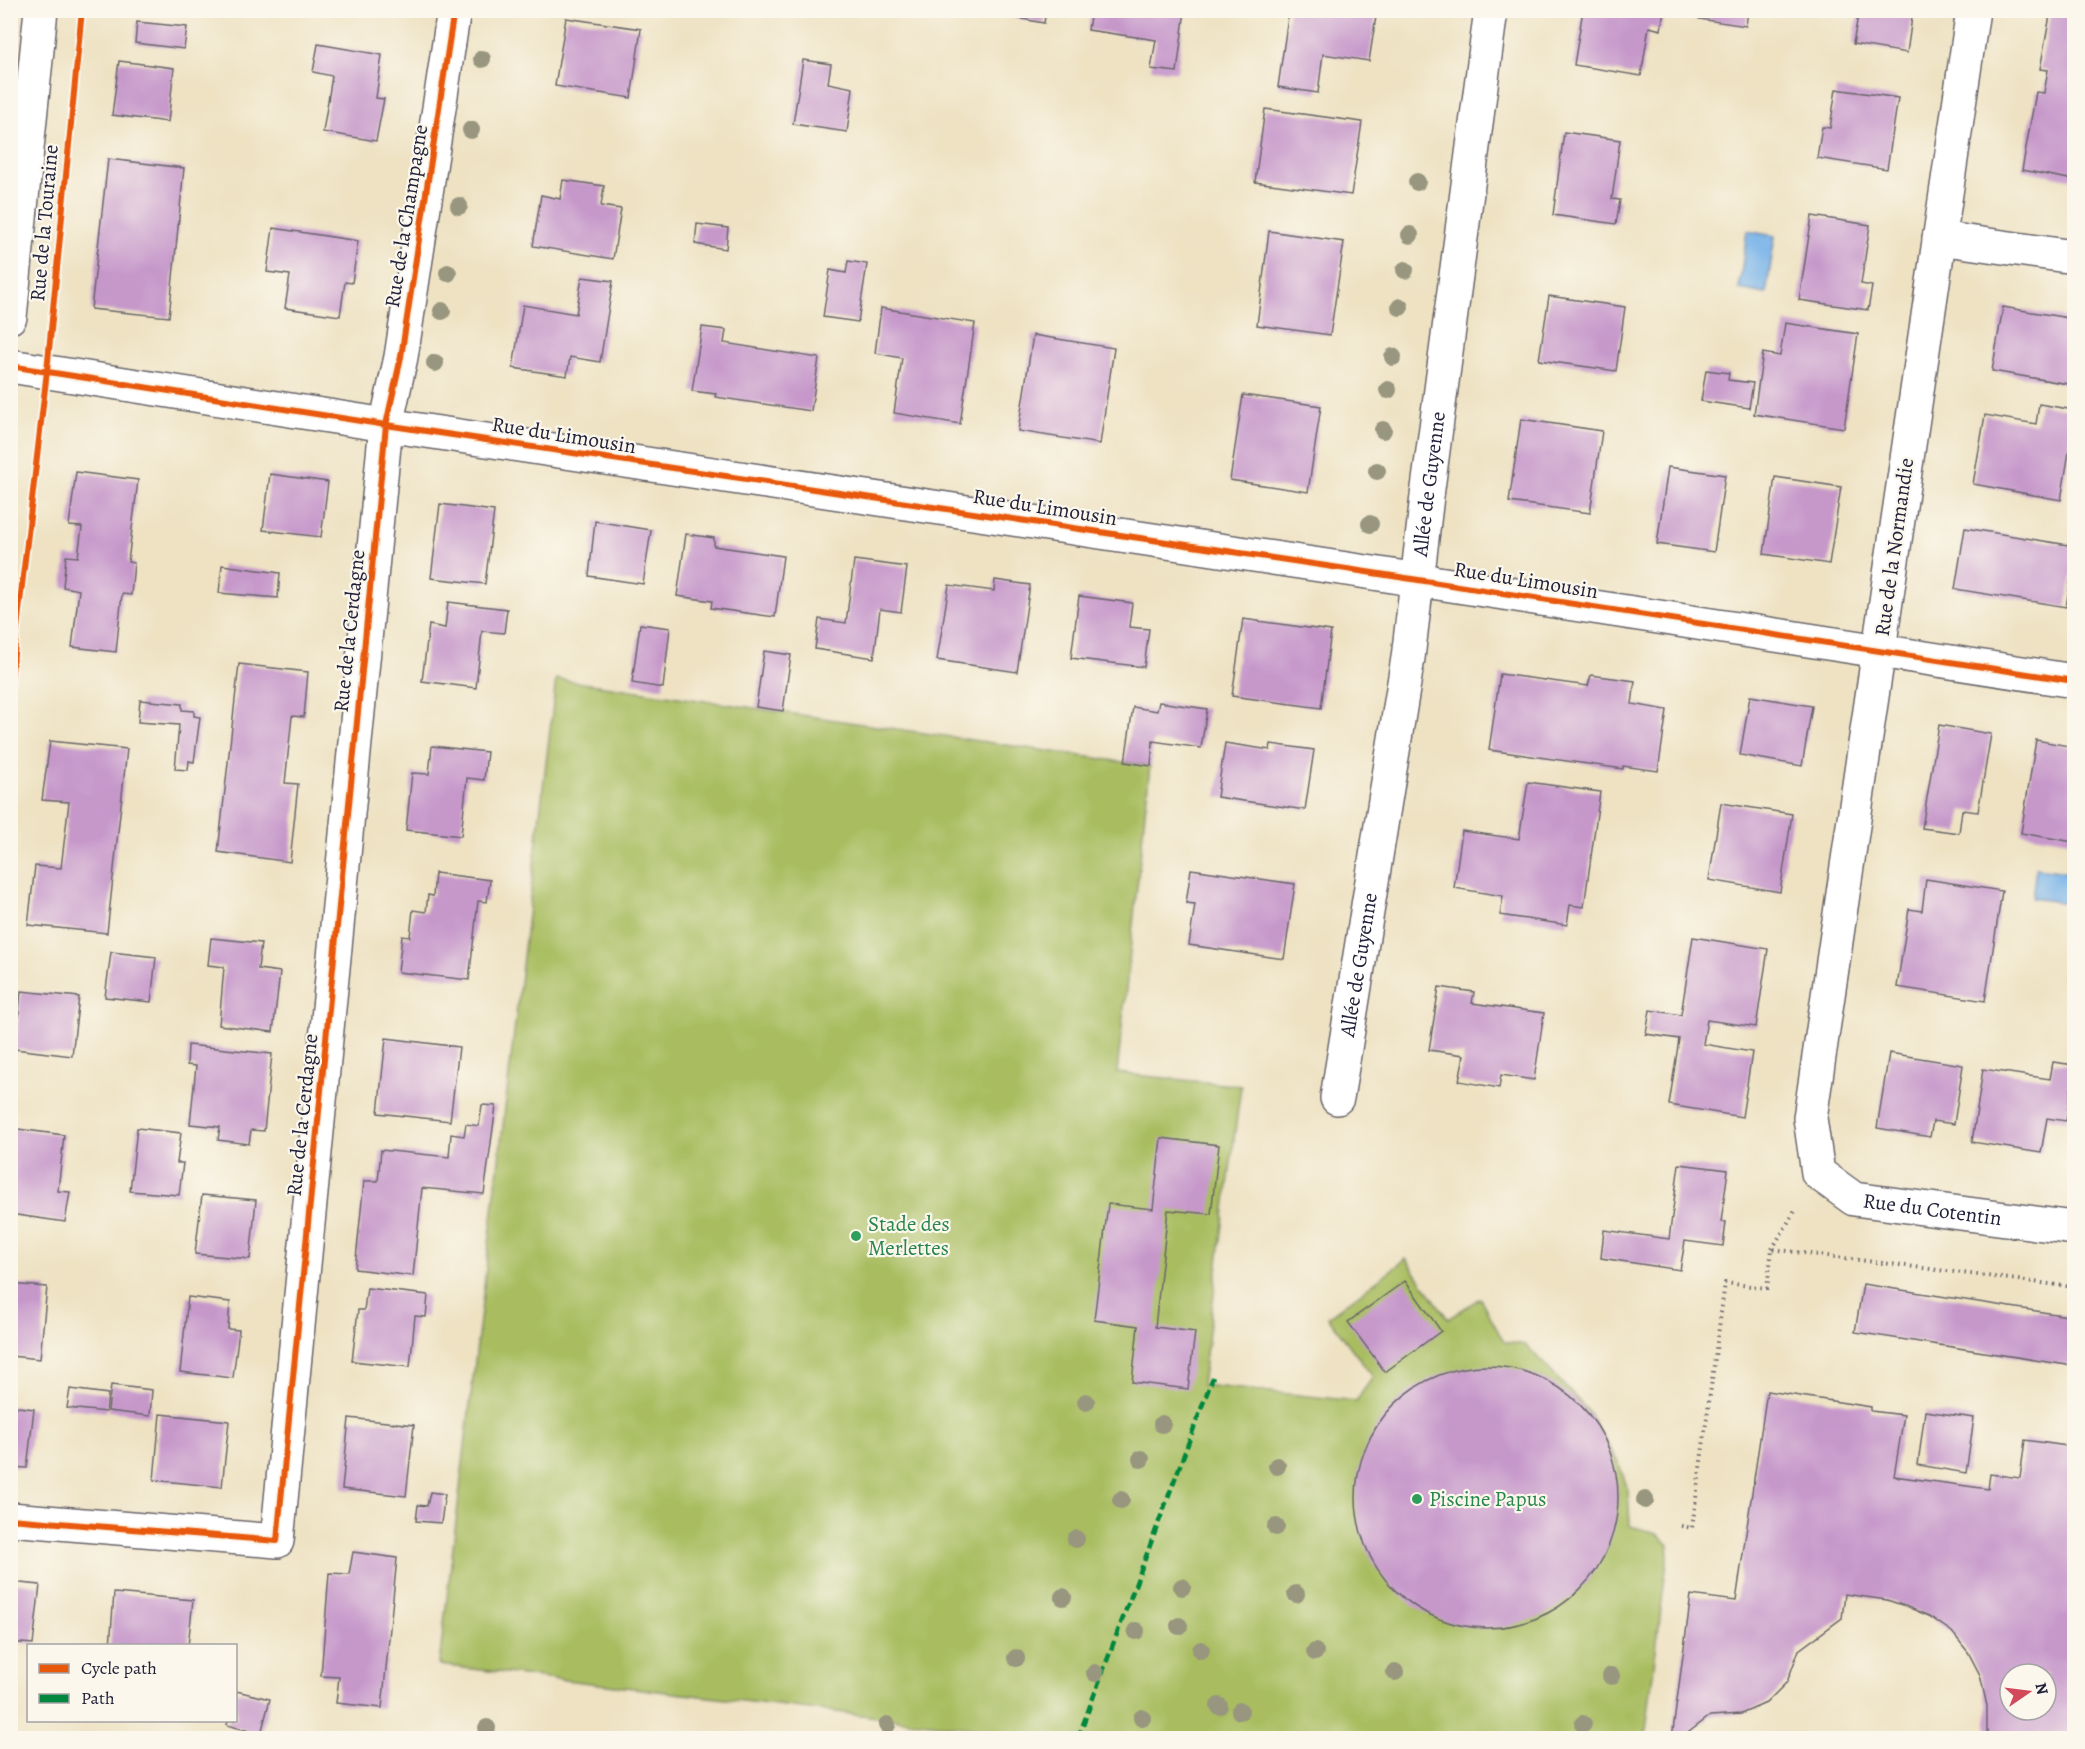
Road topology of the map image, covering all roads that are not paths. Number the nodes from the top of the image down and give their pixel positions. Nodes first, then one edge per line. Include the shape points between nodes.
1 (41, 10) edge
2 (454, 10) edge
3 (1491, 10) edge
4 (1972, 10) edge
5 (15, 227) edge
6 (1939, 238) junction
7 (2074, 257) edge
8 (10, 317) edge
9 (10, 366) edge
10 (386, 425) junction
11 (1418, 580) junction
12 (1879, 651) junction
13 (2074, 681) edge
14 (1337, 1098) dead end
15 (1810, 1118) joint
16 (2074, 1228) edge
17 (10, 1519) edge

1 - 5 street, Rue de la Touraine
2 - 10 street, Rue de la Champagne via 401,357
3 - 11 street, Allée de Guyenne
4 - 6 street, Rue de la Normandie
5 - 8 street, Rue de la Touraine
6 - 7 street
6 - 12 street, Rue de la Normandie
9 - 10 street, Rue du Limousin
10 - 11 street, Rue du Limousin
10 - 17 street, Rue de la Cerdagne via 277,1541
11 - 12 street, Rue du Limousin
11 - 14 street, Allée de Guyenne
12 - 13 street, Rue du Limousin
12 - 15 street, Rue de la Normandie
15 - 16 street, Rue du Cotentin via 1818,1173 1854,1199

